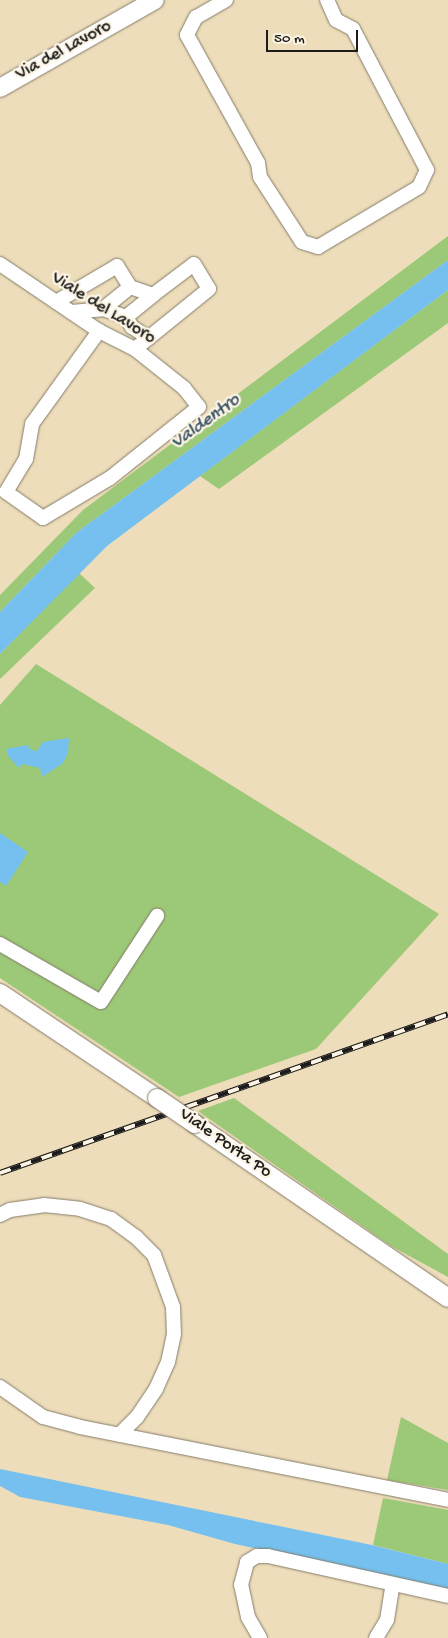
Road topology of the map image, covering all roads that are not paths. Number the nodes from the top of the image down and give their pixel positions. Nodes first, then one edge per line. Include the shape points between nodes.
1 (155, 0) edge
2 (226, 0) edge
3 (327, 0) edge
4 (0, 88) edge
5 (0, 264) edge
6 (130, 287) junction
7 (153, 295) junction
8 (56, 302) junction
9 (103, 309) junction
10 (71, 312) junction
11 (126, 317) junction
12 (100, 331) junction
13 (149, 338) junction
14 (135, 349) junction
15 (157, 916) dead end
16 (0, 944) edge
17 (0, 993) edge
18 (0, 1215) edge
19 (448, 1298) edge
20 (0, 1388) edge
21 (119, 1435) junction
22 (448, 1500) edge
23 (393, 1584) junction
24 (448, 1596) edge
25 (260, 1638) edge
26 (376, 1638) edge

1 - 4 main road, Via del Lavoro
2 - 3 street via 196,17 187,35 258,163 260,177 302,242 318,247 419,188 427,170 353,29 336,20
5 - 8 street, Viale del Lavoro
6 - 7 street
6 - 8 street via 118,266
6 - 9 street
7 - 11 street
7 - 13 street via 194,264 209,289
8 - 10 street, Viale del Lavoro
9 - 10 street
9 - 11 street
10 - 12 street, Viale del Lavoro
11 - 13 street via 132,327
12 - 14 street, Viale del Lavoro
12 - 14 street, Viale del Lavoro via 32,424 26,459 6,492 43,518 110,478 199,406 184,388
13 - 14 street
15 - 16 street via 101,1002
17 - 19 main road, Viale Porta Po, bridge
18 - 21 street via 10,1210 44,1205 80,1209 110,1219 136,1237 154,1255 173,1307 174,1334 168,1362 156,1389 137,1417
20 - 21 street via 43,1417
21 - 22 street
23 - 24 street
23 - 25 street via 256,1556 247,1562 241,1586 248,1617
23 - 26 street via 387,1620

